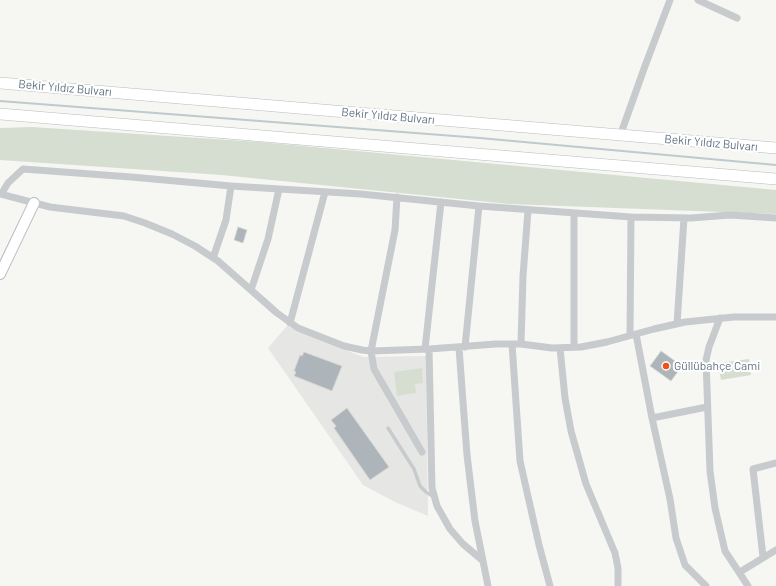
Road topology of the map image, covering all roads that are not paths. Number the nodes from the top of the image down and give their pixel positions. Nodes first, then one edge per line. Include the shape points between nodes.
1 (670, 0) edge
2 (698, 0) edge
3 (737, 18) dead end
4 (0, 83) edge
5 (0, 114) edge
6 (620, 136) junction
7 (776, 148) edge
8 (776, 179) edge
9 (231, 186) junction
10 (279, 189) junction
11 (325, 192) junction
12 (1, 193) edge
13 (397, 197) junction
14 (441, 202) junction
15 (34, 203) junction
16 (479, 206) junction
17 (528, 210) junction
18 (574, 213) junction
19 (631, 217) junction
20 (684, 218) junction
21 (776, 218) edge
22 (213, 258) junction
23 (0, 274) edge
24 (251, 290) junction
25 (776, 317) edge
26 (720, 318) junction
27 (290, 323) junction
28 (677, 324) junction
29 (633, 334) junction
30 (512, 344) junction
31 (521, 344) junction
32 (462, 347) junction
33 (574, 347) junction
34 (560, 348) junction
35 (427, 349) junction
36 (371, 351) junction
37 (707, 407) junction
38 (652, 418) junction
39 (388, 428) dead end
40 (422, 452) dead end
41 (776, 463) edge
42 (434, 497) junction
43 (776, 550) edge
44 (763, 557) junction
45 (482, 560) junction
46 (740, 572) junction
47 (488, 586) edge
48 (550, 586) edge
49 (618, 586) edge
50 (706, 586) edge
51 (748, 586) edge

1 - 6 street
2 - 3 street
4 - 6 main road, Bekir Yıldız Bulvarı
5 - 8 main road
6 - 7 main road, Bekir Yıldız Bulvarı
9 - 10 street
9 - 12 street via 23,169
9 - 22 street via 226,220
10 - 11 street
10 - 24 street via 268,239
11 - 13 street
11 - 27 street
12 - 15 street
13 - 14 street
13 - 36 street via 395,230
14 - 16 street
14 - 35 street
15 - 22 street via 63,210 113,214 135,220 184,240
15 - 23 street
16 - 17 street
16 - 32 street
17 - 18 street
17 - 31 street
18 - 19 street
18 - 33 street
19 - 20 street
19 - 29 street
20 - 21 street via 730,215
20 - 28 street
22 - 24 street
24 - 27 street
25 - 26 street
26 - 28 street
26 - 37 street via 706,360
27 - 36 street via 344,346
28 - 29 street
29 - 33 street via 607,342
29 - 38 street
30 - 31 street
30 - 32 street
30 - 48 street via 520,462
31 - 34 street
32 - 35 street
32 - 45 street via 467,455
33 - 34 street
34 - 49 street via 562,381 571,431 586,484 616,553
35 - 36 street
35 - 42 street
36 - 40 street via 374,369
37 - 38 street
37 - 46 street via 710,471 716,516 725,551
38 - 50 street via 678,547 685,565
39 - 42 lane via 414,469 420,486
41 - 44 street via 753,469
42 - 45 street via 453,534
43 - 44 street
44 - 46 street
45 - 47 street
46 - 51 street

